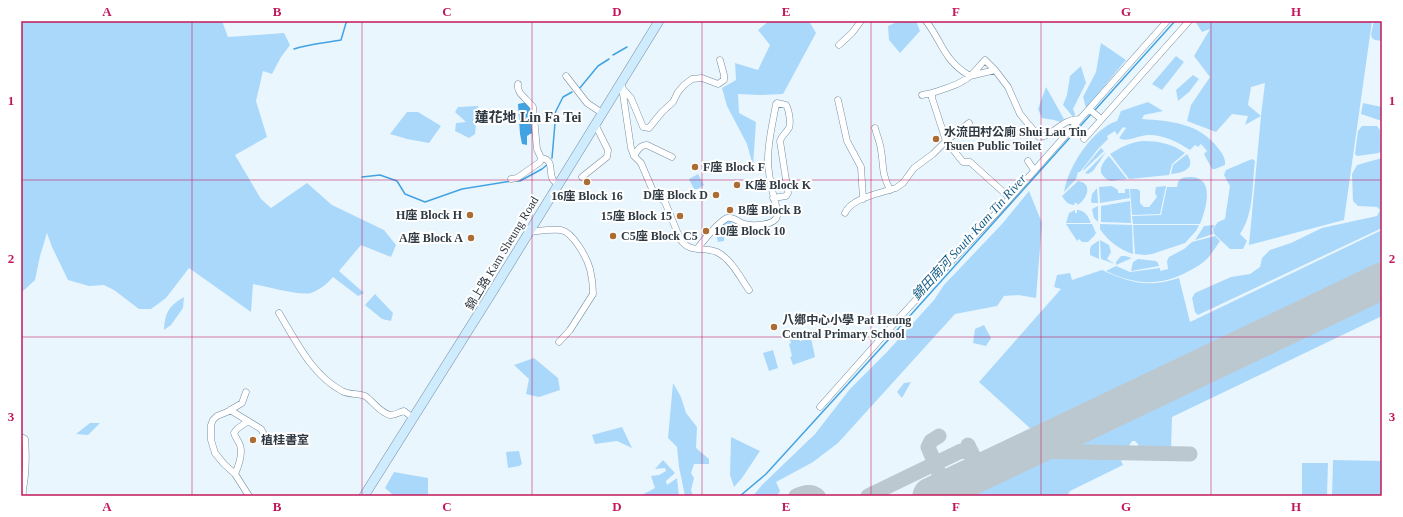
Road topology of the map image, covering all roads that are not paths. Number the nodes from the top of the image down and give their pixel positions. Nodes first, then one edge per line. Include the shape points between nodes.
1 (659, 21) edge
2 (861, 21) edge
3 (926, 21) edge
4 (1167, 21) edge
5 (1189, 21) edge
6 (839, 45) dead end
7 (720, 60) dead end
8 (995, 70) junction
9 (566, 76) dead end
10 (970, 76) junction
11 (518, 84) dead end
12 (622, 86) junction
13 (932, 92) junction
14 (922, 95) dead end
15 (838, 100) dead end
16 (1089, 109) junction
17 (602, 113) junction
18 (1079, 119) junction
19 (1101, 120) junction
20 (969, 123) dead end
21 (595, 124) junction
22 (875, 128) dead end
23 (1084, 139) dead end
24 (946, 141) junction
25 (634, 156) junction
26 (672, 157) dead end
27 (541, 158) junction
28 (1028, 161) dead end
29 (1034, 170) junction
30 (582, 177) dead end
31 (511, 179) dead end
32 (558, 184) junction
33 (890, 190) junction
34 (774, 198) junction
35 (1010, 198) junction
36 (863, 199) junction
37 (845, 213) dead end
38 (529, 232) junction
39 (697, 249) junction
40 (749, 290) dead end
41 (279, 313) dead end
42 (559, 342) dead end
43 (246, 392) dead end
44 (820, 407) dead end
45 (230, 410) junction
46 (413, 418) junction
47 (248, 421) junction
48 (21, 437) edge
49 (266, 438) dead end
50 (236, 474) junction
51 (23, 496) edge
52 (249, 496) edge
53 (364, 496) edge

1 - 12 main road, 錦上路 Kam Sheung Road
2 - 6 street
3 - 10 street via 947,57
4 - 16 street
5 - 19 street
7 - 12 street via 723,82 718,84 702,78 692,79 684,85 673,102 649,128 643,127 631,98
8 - 10 street
8 - 10 street via 986,60
8 - 18 street via 1008,87 1020,114 1040,137 1045,137 1068,121
9 - 17 street via 587,103
10 - 13 street via 954,85
11 - 27 street via 522,96 533,107 537,149
12 - 17 main road, 錦上路 Kam Sheung Road
12 - 25 street
13 - 14 street
13 - 24 street
15 - 36 street via 847,141 861,167
16 - 18 street
16 - 19 street
17 - 21 main road, 錦上路 Kam Sheung Road
18 - 29 street
19 - 23 street
20 - 24 street
21 - 30 street via 608,150 607,157
21 - 32 main road, 錦上路 Kam Sheung Road
22 - 33 street via 882,152 882,171
24 - 33 street via 934,154 914,168 900,186
24 - 35 street via 962,162 970,162
25 - 26 street via 640,146 647,145
25 - 39 street via 640,163 652,191 665,202 680,239 689,247
27 - 31 street via 540,162 517,178
27 - 32 street via 549,162 553,180
28 - 29 street
29 - 35 street
32 - 38 main road, 錦上路 Kam Sheung Road
33 - 36 street
34 - 34 street via 788,194 780,141 790,125 789,109 786,105 777,103 768,158
34 - 39 street via 778,214 774,222 743,224 727,218
35 - 44 street
36 - 37 street via 854,202
38 - 42 street via 562,230 568,233 584,254 590,268 593,294 570,330
38 - 46 main road, 錦上路 Kam Sheung Road
39 - 40 street via 712,250 726,258
41 - 46 street via 312,365 334,386 345,392 367,397 388,414 404,411
43 - 45 street via 242,403
45 - 47 street
45 - 50 street via 213,420 211,440 219,459
46 - 53 main road, 錦上路 Kam Sheung Road
47 - 49 street via 261,429
47 - 50 street via 234,433 241,453
48 - 51 street via 25,439 26,445
50 - 52 street

